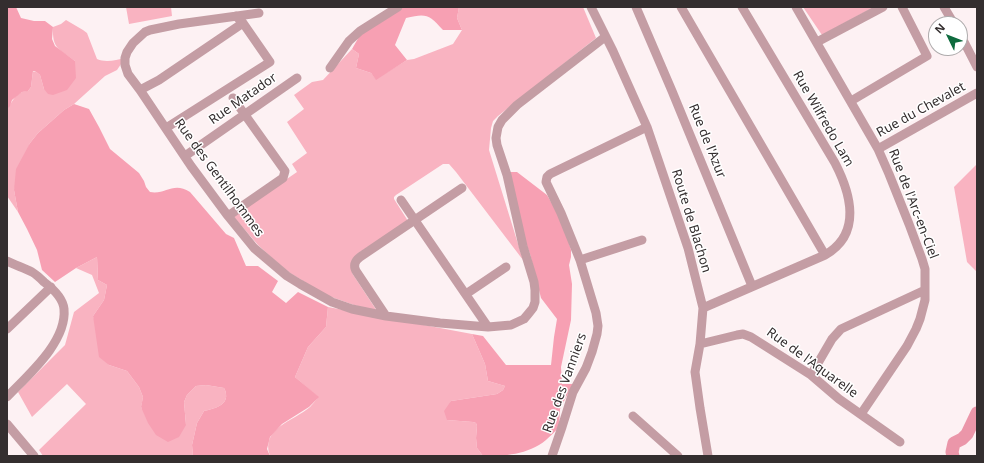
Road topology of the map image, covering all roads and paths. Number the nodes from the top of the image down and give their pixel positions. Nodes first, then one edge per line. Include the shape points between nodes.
1 (398, 7) edge
2 (591, 7) edge
3 (636, 7) edge
4 (681, 7) edge
5 (742, 7) edge
6 (796, 7) edge
7 (883, 7) edge
8 (902, 7) edge
9 (944, 7) edge
10 (259, 13) dead end
11 (949, 16) edge
12 (240, 19) junction
13 (605, 36) junction
14 (817, 42) junction
15 (968, 50) edge
16 (977, 67) edge
17 (330, 68) dead end
18 (297, 78) dead end
19 (140, 90) junction
20 (977, 93) edge
21 (233, 98) dead end
22 (851, 101) junction
23 (245, 114) junction
24 (647, 127) junction
25 (166, 128) junction
26 (878, 149) junction
27 (184, 156) junction
28 (462, 188) dead end
29 (401, 200) dead end
30 (228, 216) junction
31 (414, 220) junction
32 (642, 240) dead end
33 (825, 255) junction
34 (580, 260) junction
35 (7, 261) edge
36 (506, 267) dead end
37 (752, 286) junction
38 (51, 287) junction
39 (925, 290) junction
40 (466, 294) junction
41 (703, 308) junction
42 (386, 316) junction
43 (488, 327) junction
44 (7, 329) edge
45 (700, 344) junction
46 (811, 375) junction
47 (7, 397) edge
48 (861, 414) junction
49 (633, 416) dead end
50 (7, 424) edge
51 (900, 442) dead end
52 (34, 456) edge
53 (552, 456) edge
54 (678, 456) edge
55 (708, 456) edge

1 - 17 street via 360,31 349,41
2 - 13 street, Route de Blachon
3 - 37 street, Rue de l'Azur
4 - 33 street
5 - 33 street, Rue Wilfredo Lam via 840,173 848,197 849,226 843,240
6 - 14 street, Rue de l'Arc-en-Ciel
7 - 14 street
8 - 22 street via 927,56
9 - 11 street
10 - 12 street, Rue des Gentilhommes
12 - 19 street via 159,80
12 - 19 street, Rue des Gentilhommes via 179,24 145,32 133,43 125,58 128,74
12 - 25 street via 270,62
13 - 24 street, Route de Blachon
13 - 43 street, Rue des Gentilhommes via 517,105 502,120 496,132 497,146 507,175 534,282 535,296 533,308 524,319 511,325
14 - 22 street, Rue de l'Arc-en-Ciel
15 - 16 street
18 - 23 street, Rue Matador
19 - 25 street, Rue des Gentilhommes
20 - 26 street, Rue du Chevalet
21 - 23 street
22 - 26 street, Rue de l'Arc-en-Ciel
23 - 27 street, Rue Matador
23 - 30 street via 285,171 285,175
24 - 34 street, Rue des Vanniers via 546,177
24 - 41 street, Route de Blachon via 688,248
25 - 27 street, Rue des Gentilhommes
26 - 39 street, Rue de l'Arc-en-Ciel via 922,259
27 - 30 street, Rue des Gentilhommes
28 - 31 street
29 - 31 street
30 - 42 street, Rue des Gentilhommes via 254,248 287,276 332,302
31 - 40 street
31 - 42 street via 360,257 355,264 356,271
32 - 34 street
33 - 37 street, Rue Wilfredo Lam
34 - 53 street, Rue des Vanniers via 596,313 597,334 586,368 573,392
35 - 38 street via 33,272
36 - 40 street
37 - 41 street, Rue Wilfredo Lam
38 - 44 street
38 - 47 street via 64,308 61,330 48,352
39 - 46 street via 841,329 832,338
39 - 48 street, Rue de l'Arc-en-Ciel via 923,309 916,329
40 - 43 street
41 - 45 street, Route de Blachon
42 - 43 street, Rue des Gentilhommes
45 - 46 street, Rue de l'Aquarelle via 747,335
45 - 55 street, Route de Blachon via 695,372
46 - 48 street, Rue de l'Aquarelle
48 - 51 street, Rue de l'Aquarelle
49 - 54 street
50 - 52 street

